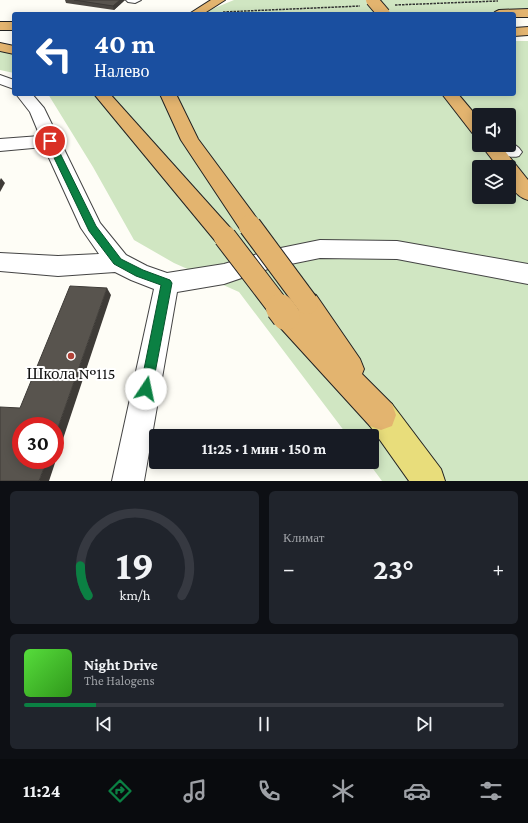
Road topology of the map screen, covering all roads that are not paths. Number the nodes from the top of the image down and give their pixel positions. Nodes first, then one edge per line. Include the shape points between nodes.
1 (219, 0) edge
2 (372, 1) edge
3 (198, 12) edge
4 (382, 12) edge
5 (516, 13) edge
6 (528, 13) edge
7 (528, 21) edge
8 (516, 22) edge
9 (0, 26) edge
10 (12, 26) edge
11 (528, 31) edge
12 (516, 32) edge
13 (0, 36) edge
14 (12, 36) edge
15 (0, 48) edge
16 (12, 50) edge
17 (22, 96) edge
18 (104, 96) edge
19 (169, 96) edge
20 (452, 96) edge
21 (463, 110) junction
22 (472, 118) edge
23 (472, 121) edge
24 (50, 141) junction
25 (0, 145) edge
26 (500, 152) edge
27 (509, 158) edge
28 (528, 193) edge
29 (0, 262) edge
30 (118, 262) junction
31 (528, 274) edge
32 (167, 283) junction
33 (297, 310) junction
34 (381, 415) joint
35 (128, 481) edge
36 (429, 481) edge

1 - 3 highway
2 - 4 highway, bridge
5 - 6 highway
7 - 8 highway
9 - 10 highway
11 - 12 highway
13 - 14 highway
15 - 16 highway
17 - 24 street via 38,111
18 - 33 highway, bridge via 225,237
19 - 33 highway, bridge via 190,140 250,226
20 - 21 highway
21 - 22 street
21 - 23 highway
24 - 25 street
24 - 30 street via 92,228
26 - 27 highway
27 - 28 highway
29 - 30 street via 58,266
30 - 32 street
31 - 32 street via 397,250 320,249 271,259 224,274
32 - 35 street
33 - 34 highway
34 - 36 main road

